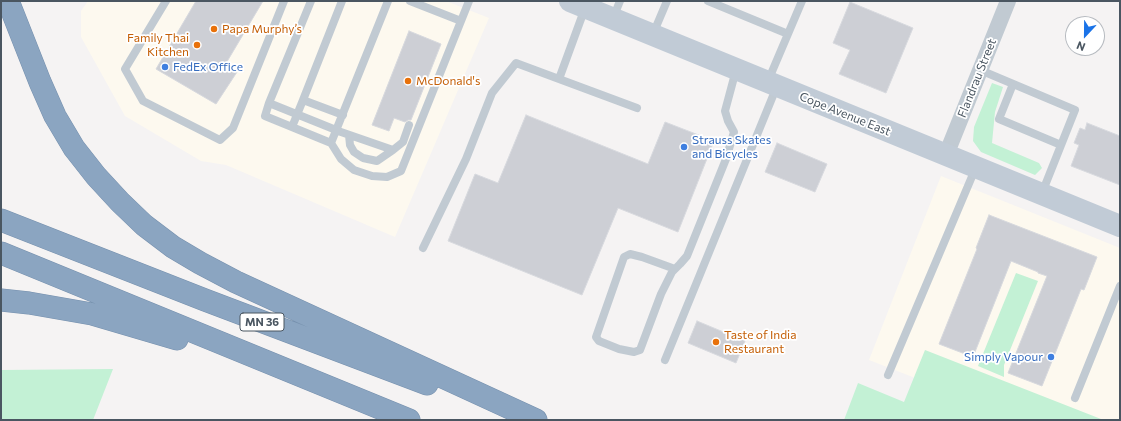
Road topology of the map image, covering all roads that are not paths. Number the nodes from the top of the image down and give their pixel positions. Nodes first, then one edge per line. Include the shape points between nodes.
1 (8, 1) edge
2 (166, 1) edge
3 (284, 1) edge
4 (311, 1) edge
5 (342, 1) edge
6 (388, 1) edge
7 (410, 1) edge
8 (469, 1) edge
9 (667, 1) edge
10 (708, 1) edge
11 (802, 1) edge
12 (1008, 1) edge
13 (578, 4) edge
14 (616, 10) edge
15 (461, 21) junction
16 (788, 34) junction
17 (653, 35) junction
18 (736, 69) junction
19 (980, 70) junction
20 (559, 79) junction
21 (773, 84) junction
22 (1013, 84) junction
23 (304, 100) junction
24 (269, 102) junction
25 (637, 108) dead end
26 (298, 114) junction
27 (343, 115) junction
28 (410, 125) dead end
29 (292, 127) junction
30 (337, 130) junction
31 (349, 135) junction
32 (331, 143) junction
33 (1061, 145) junction
34 (392, 150) junction
35 (946, 155) junction
36 (976, 167) junction
37 (1042, 194) junction
38 (1, 220) edge
39 (1120, 226) edge
40 (423, 248) dead end
41 (1, 253) edge
42 (675, 269) junction
43 (1120, 286) edge
44 (1, 300) edge
45 (665, 360) dead end
46 (888, 374) dead end
47 (345, 394) junction
48 (1075, 398) dead end
49 (409, 420) edge
50 (524, 420) edge
51 (536, 420) edge

1 - 51 highway via 46,96 74,148 96,176 144,225 200,263 236,282
2 - 3 lane via 125,69 143,101 220,140 233,128
4 - 24 lane
5 - 23 lane
6 - 27 lane
7 - 15 lane
8 - 15 lane
9 - 17 lane
10 - 16 lane
11 - 16 lane
12 - 19 street, Flandrau Street
13 - 14 street, Cope Avenue East
13 - 20 lane
14 - 17 street, Cope Avenue East
15 - 32 lane via 401,171 387,177 372,176 354,170 341,159
16 - 21 lane
17 - 18 street, Cope Avenue East
18 - 21 street, Cope Avenue East
18 - 42 lane via 725,111 734,132 732,143 687,256
19 - 22 lane
19 - 35 street, Flandrau Street
20 - 25 lane
20 - 40 lane via 516,63 492,93 466,159
21 - 35 street, Cope Avenue East
21 - 45 lane
22 - 33 lane via 1075,110
22 - 33 lane via 999,119
23 - 26 lane
23 - 27 lane
24 - 26 lane
24 - 29 lane via 264,116
26 - 29 lane
26 - 30 lane
27 - 30 lane
28 - 34 lane via 403,142
29 - 32 lane
30 - 31 lane
30 - 32 lane
31 - 34 lane
31 - 34 lane via 354,152 363,158 377,161
33 - 37 lane
35 - 36 street, Cope Avenue East
36 - 37 street, Cope Avenue East
36 - 46 lane
37 - 39 street, Cope Avenue East
38 - 50 highway, MN 36
41 - 47 highway
42 - 42 lane via 661,294 640,350 634,352 619,349 599,341 596,337 624,258 630,254
43 - 48 lane
44 - 47 highway via 92,314
47 - 49 highway

